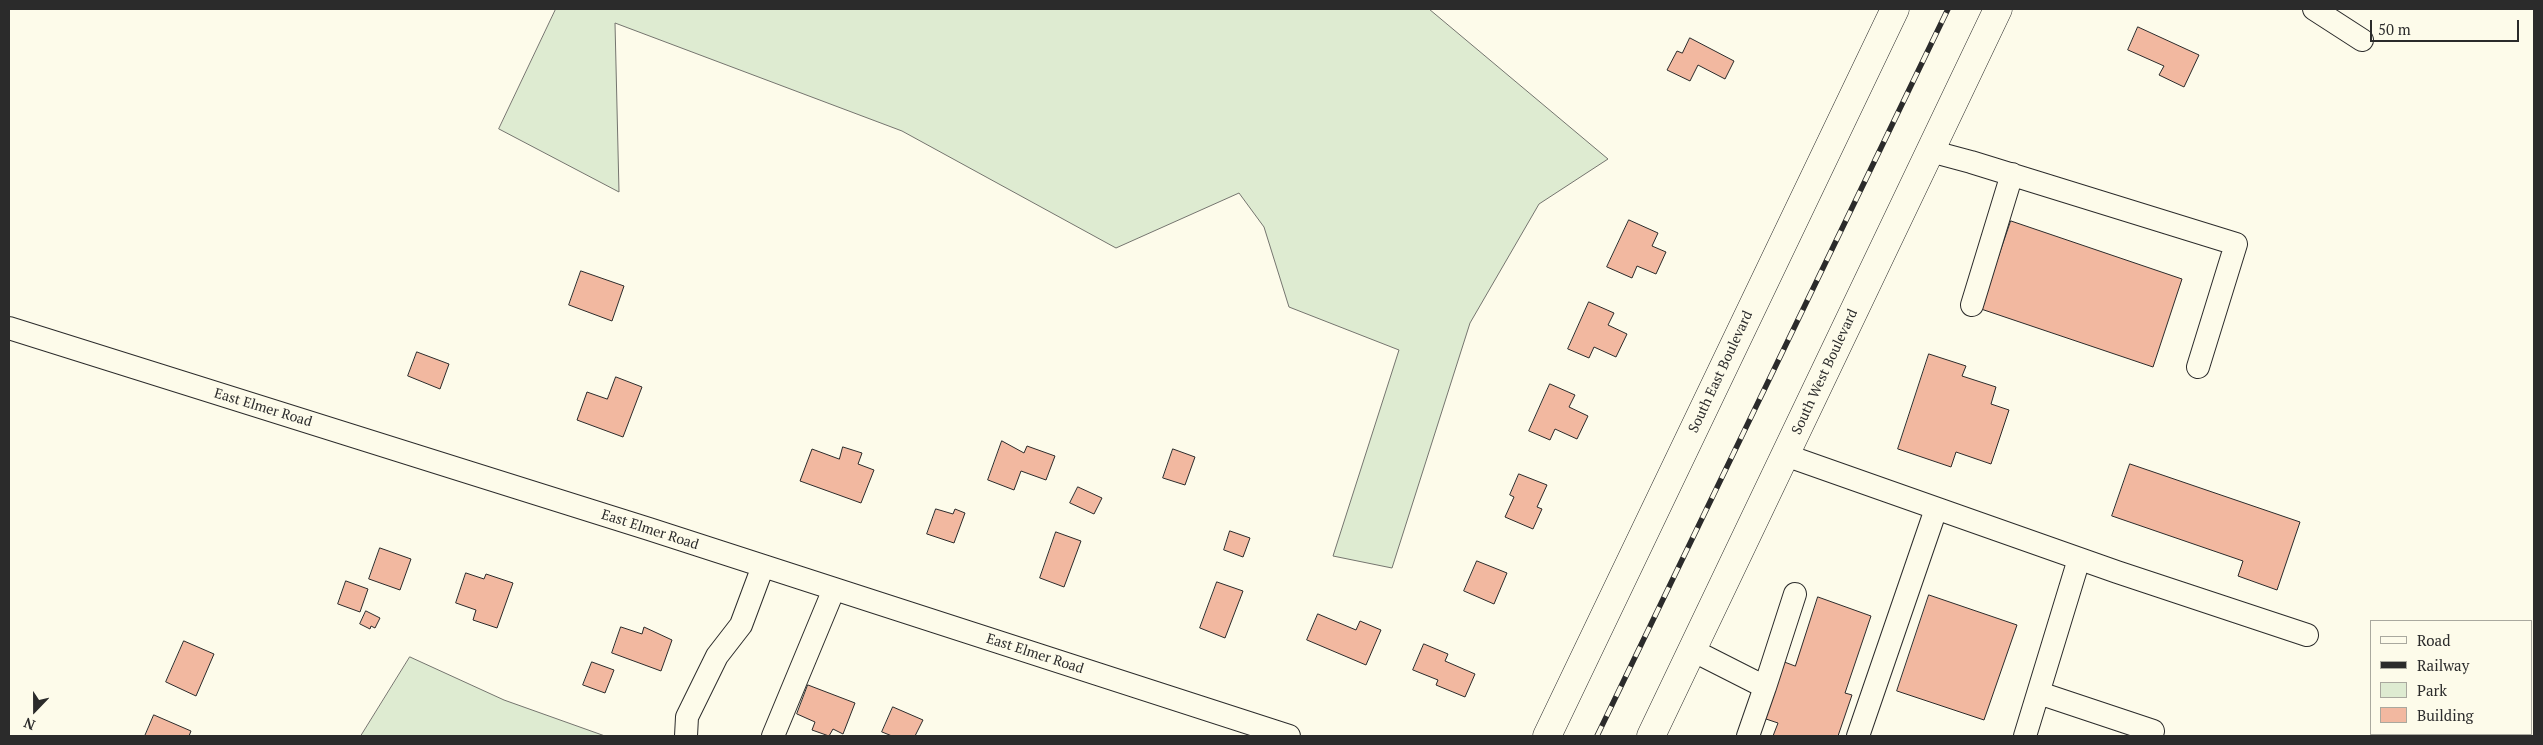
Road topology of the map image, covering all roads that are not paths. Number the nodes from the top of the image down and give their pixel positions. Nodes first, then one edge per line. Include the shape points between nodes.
1 (1895, 9) edge
2 (1998, 9) edge
3 (2314, 9) edge
4 (2362, 40) dead end
5 (1930, 151) junction
6 (2012, 174) junction
7 (1972, 304) dead end
8 (9, 328) edge
9 (2198, 367) dead end
10 (1785, 455) junction
11 (1936, 510) junction
12 (2079, 559) junction
13 (763, 566) junction
14 (834, 589) junction
15 (1795, 594) dead end
16 (2307, 635) dead end
17 (1692, 650) junction
18 (1765, 687) junction
19 (2038, 693) junction
20 (2153, 730) dead end
21 (686, 736) edge
22 (773, 736) edge
23 (1289, 736) edge
24 (1547, 736) edge
25 (1651, 736) edge
26 (1748, 736) edge
27 (1858, 736) edge
28 (2025, 736) edge

1 - 24 main road, South East Boulevard
2 - 5 main road, South West Boulevard
3 - 4 street
5 - 6 street
5 - 10 main road, South West Boulevard
6 - 7 street
6 - 9 street via 2236,244
8 - 13 street, East Elmer Road
10 - 11 street
10 - 17 main road, South West Boulevard
11 - 12 street
11 - 27 street
12 - 16 street
12 - 19 street
13 - 14 street, East Elmer Road
13 - 21 street via 741,625 717,656 687,717
14 - 22 street
14 - 23 street, East Elmer Road
15 - 18 street
17 - 18 street
17 - 25 main road, South West Boulevard
18 - 26 street
19 - 20 street
19 - 28 street

